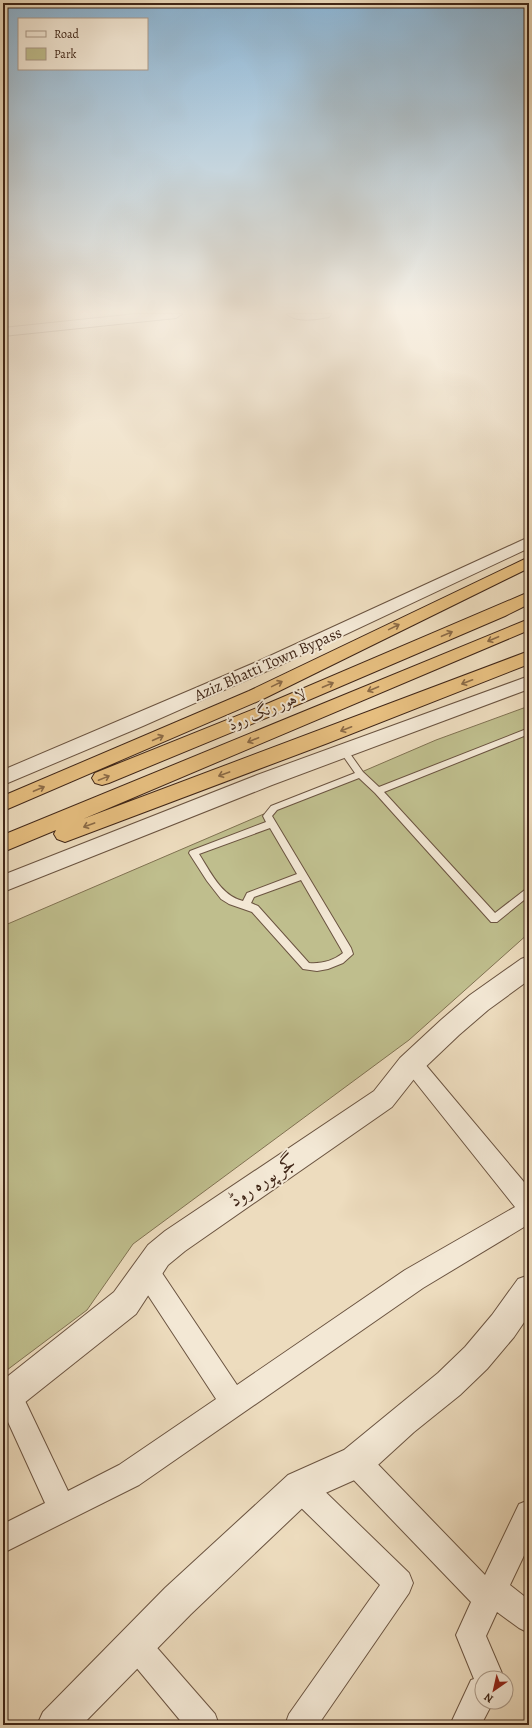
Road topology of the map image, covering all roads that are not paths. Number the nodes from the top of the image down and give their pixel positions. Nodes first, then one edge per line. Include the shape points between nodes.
1 (529, 542) edge
2 (529, 562) edge
3 (529, 597) edge
4 (529, 624) edge
5 (529, 657) edge
6 (529, 682) edge
7 (529, 731) edge
8 (343, 750) junction
9 (360, 774) junction
10 (3, 778) edge
11 (378, 791) junction
12 (3, 804) edge
13 (3, 819) edge
14 (271, 824) junction
15 (3, 844) edge
16 (3, 860) edge
17 (303, 876) junction
18 (3, 884) edge
19 (529, 891) edge
20 (246, 904) junction
21 (529, 966) edge
22 (412, 1063) junction
23 (529, 1206) edge
24 (529, 1211) edge
25 (147, 1272) junction
26 (529, 1290) edge
27 (6, 1398) edge
28 (234, 1403) junction
29 (356, 1462) junction
30 (300, 1487) junction
31 (62, 1509) junction
32 (529, 1514) edge
33 (3, 1539) edge
34 (490, 1594) junction
35 (529, 1618) edge
36 (135, 1644) junction
37 (486, 1670) edge
38 (474, 1707) edge
39 (56, 1725) edge
40 (204, 1725) edge
41 (300, 1725) edge
42 (465, 1725) edge

1 - 10 street, Aziz Bhatti Town Bypass via 288,656
12 -> 2 highway via 256,694
13 -> 3 highway, لاہور رنگ روڈ via 276,707
4 -> 15 highway, لاہور رنگ روڈ
5 -> 16 highway via 82,827
6 - 8 street
7 - 11 lane
8 - 9 lane
8 - 18 street
9 - 11 lane
9 - 14 lane via 274,808 268,816
11 - 19 lane via 494,919
14 - 17 lane
14 - 20 lane via 193,854 223,896 233,902
17 - 20 lane via 250,895
17 - 20 lane via 346,948 348,954 338,960 320,967 306,966 255,909
21 - 22 street, گجر پورہ روڈ via 467,1013
22 - 23 street
22 - 25 street, گجر پورہ روڈ via 383,1099 175,1241 158,1255
24 - 28 street via 414,1279
25 - 27 street, گجر پورہ روڈ via 125,1303
25 - 28 street
26 - 29 street via 503,1326 450,1384
27 - 31 street
28 - 31 street via 130,1475
29 - 30 street
29 - 34 street
30 - 36 street
30 - 41 street via 400,1583
31 - 33 street
32 - 34 street
34 - 35 street
34 - 37 street via 471,1635
36 - 39 street
36 - 40 street
38 - 42 street

